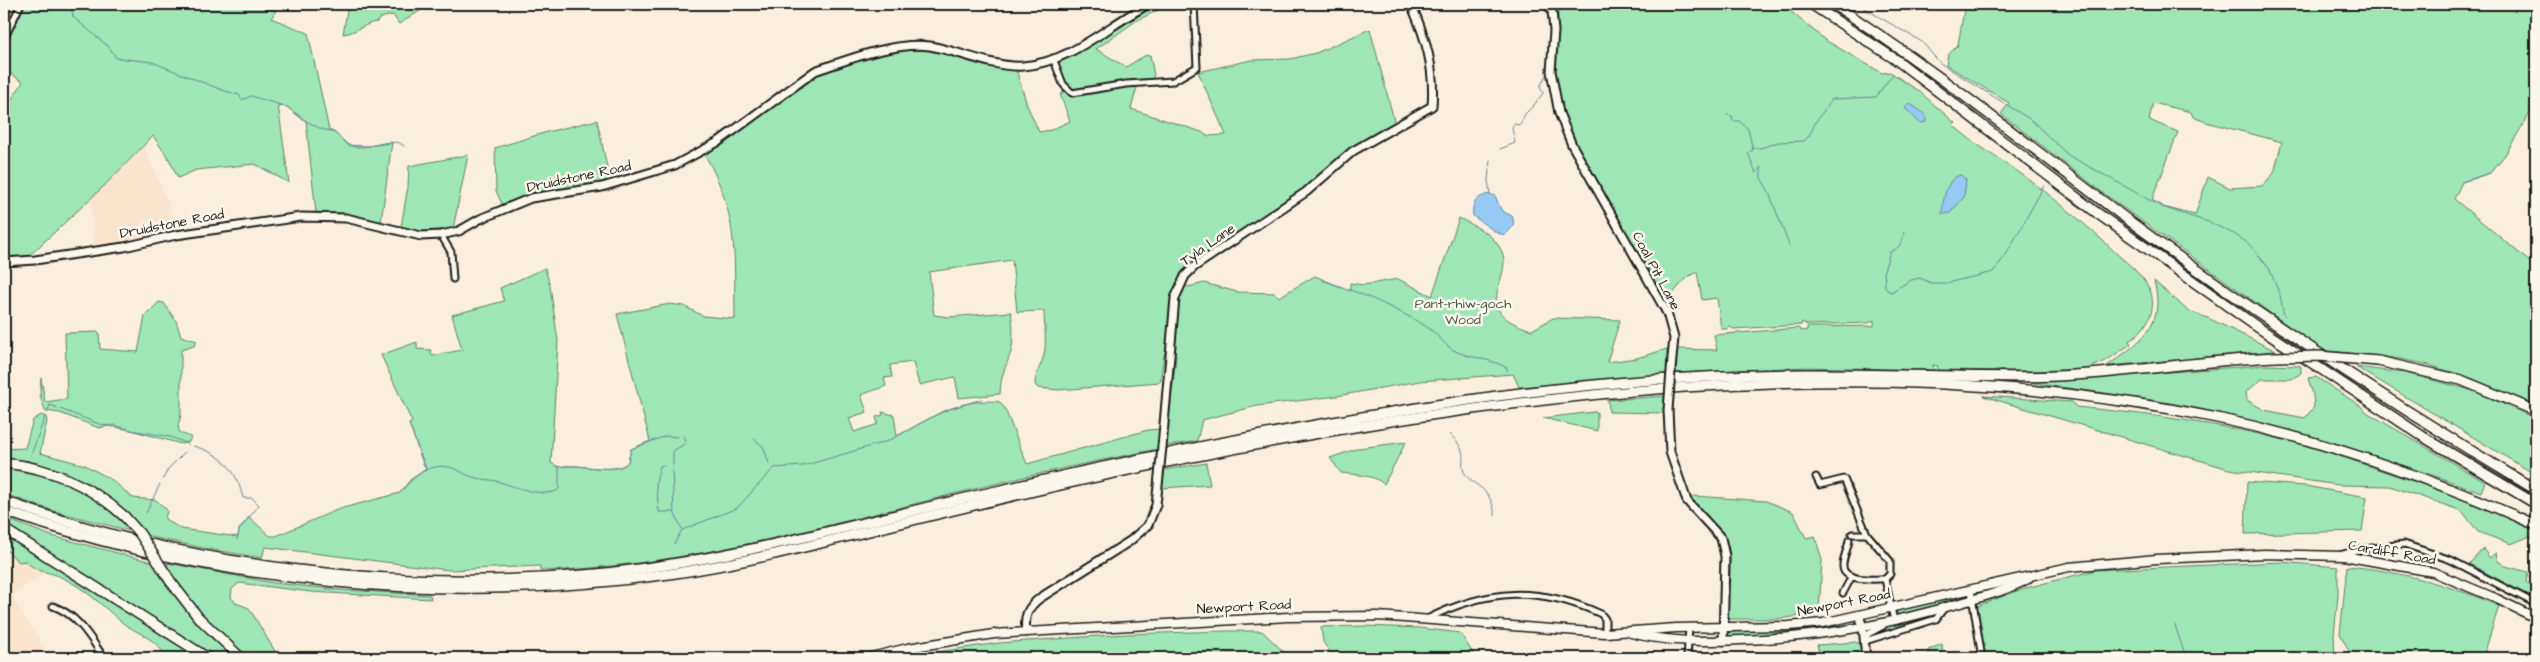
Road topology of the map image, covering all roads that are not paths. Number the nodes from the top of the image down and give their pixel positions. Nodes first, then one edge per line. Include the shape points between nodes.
1 (21, 4) edge
2 (1149, 4) edge
3 (1194, 4) edge
4 (1411, 4) edge
5 (1547, 4) edge
6 (1812, 4) edge
7 (1833, 4) edge
8 (4, 39) edge
9 (1054, 58) junction
10 (441, 235) junction
11 (4, 262) edge
12 (453, 279) dead end
13 (2536, 411) edge
14 (4, 464) edge
15 (1816, 477) dead end
16 (2536, 490) edge
17 (4, 501) edge
18 (2536, 504) edge
19 (4, 511) edge
20 (2536, 525) edge
21 (4, 529) edge
22 (1852, 534) dead end
23 (1867, 534) junction
24 (1849, 540) dead end
25 (2265, 554) joint
26 (2335, 556) junction
27 (1852, 576) junction
28 (2034, 576) junction
29 (1885, 580) junction
30 (1971, 590) junction
31 (1843, 594) dead end
32 (1972, 600) junction
33 (2536, 604) edge
34 (53, 606) dead end
35 (1891, 606) junction
36 (1945, 608) junction
37 (1859, 615) junction
38 (2536, 618) edge
39 (1427, 619) junction
40 (1892, 622) junction
41 (1723, 626) junction
42 (1863, 627) junction
43 (1689, 628) junction
44 (1026, 632) junction
45 (1626, 632) junction
46 (1605, 633) junction
47 (1689, 640) junction
48 (1723, 641) junction
49 (1865, 641) junction
50 (104, 658) edge
51 (208, 658) edge
52 (241, 658) edge
53 (867, 658) edge
54 (1687, 658) edge
55 (1866, 658) edge
56 (1982, 658) edge

1 - 8 street
2 - 9 street, Druidstone Road via 1096,39
3 - 9 street via 1197,66 1173,81 1126,84 1072,93 1063,84
4 - 44 street, Tyla Lane, bridge via 1428,46 1432,106 1353,151 1306,192 1212,254 1185,276 1175,298 1156,505 1148,525 1130,541 1029,607 1025,619
5 - 41 street, Coal Pit Lane, bridge via 1552,11 1551,71 1559,113 1572,145 1667,313 1674,338 1668,410 1670,452 1687,501 1721,538 1725,556
6 - 18 highway via 1906,67 2098,213 2256,326 2422,436
7 - 16 highway via 1885,37 2126,218 2322,355 2428,426
9 - 10 street, Druidstone Road via 1014,66 918,45 902,46 831,65 801,80 718,142 675,166 602,187 531,198 459,231
10 - 11 street, Druidstone Road via 421,236 346,218 301,217 176,235 124,247
10 - 12 street via 451,252
13 - 17 highway, bridge via 2461,380 2378,361 2318,356 2058,376 1753,375 1624,382 1523,393 1344,420 1173,452 1023,484 709,559 564,576 495,580 416,579 280,568 133,540
14 - 52 highway, bridge via 40,469 98,494 125,517 198,618
15 - 23 street via 1820,485 1844,479
19 - 20 highway via 112,544 190,562 280,577 406,588 545,587 645,577 740,562 1137,468 1430,415 1646,390 1850,383 1984,387 2056,393 2216,418 2376,461 2441,484
21 - 51 highway
22 - 23 street
23 - 29 street via 1890,561 1890,574
24 - 27 street via 1842,566 1844,572
25 - 26 main road, Cardiff Road
25 - 28 main road, Newport Road via 2078,566
26 - 33 street via 2404,544 2451,560
26 - 38 main road, Cardiff Road via 2433,572
27 - 29 street
27 - 31 street
28 - 30 main road, Newport Road
28 - 32 main road, Newport Road via 2009,589
29 - 35 street
30 - 32 street
30 - 35 main road, Newport Road
32 - 36 main road, Newport Road
32 - 56 street
34 - 50 street via 79,622
35 - 37 main road, Newport Road
35 - 40 street
36 - 40 main road, Newport Road
36 - 49 street, Newport Road via 1936,619
37 - 41 main road, Newport Road via 1788,626
37 - 42 street
39 - 44 main road, Newport Road via 1288,617
39 - 46 main road, Newport Road
39 - 46 street via 1484,597 1526,593 1557,598 1601,614 1605,618
40 - 42 main road, Newport Road
40 - 49 street via 1868,634
41 - 43 main road, Newport Road
41 - 48 street, Coal Pit Lane
42 - 48 main road, Newport Road via 1822,634
42 - 49 street
43 - 45 main road, Newport Road
43 - 47 street
44 - 53 main road, Newport Road via 948,641
45 - 46 main road, Newport Road
45 - 47 main road, Newport Road via 1658,640
47 - 48 main road, Newport Road
47 - 54 street
49 - 55 street

